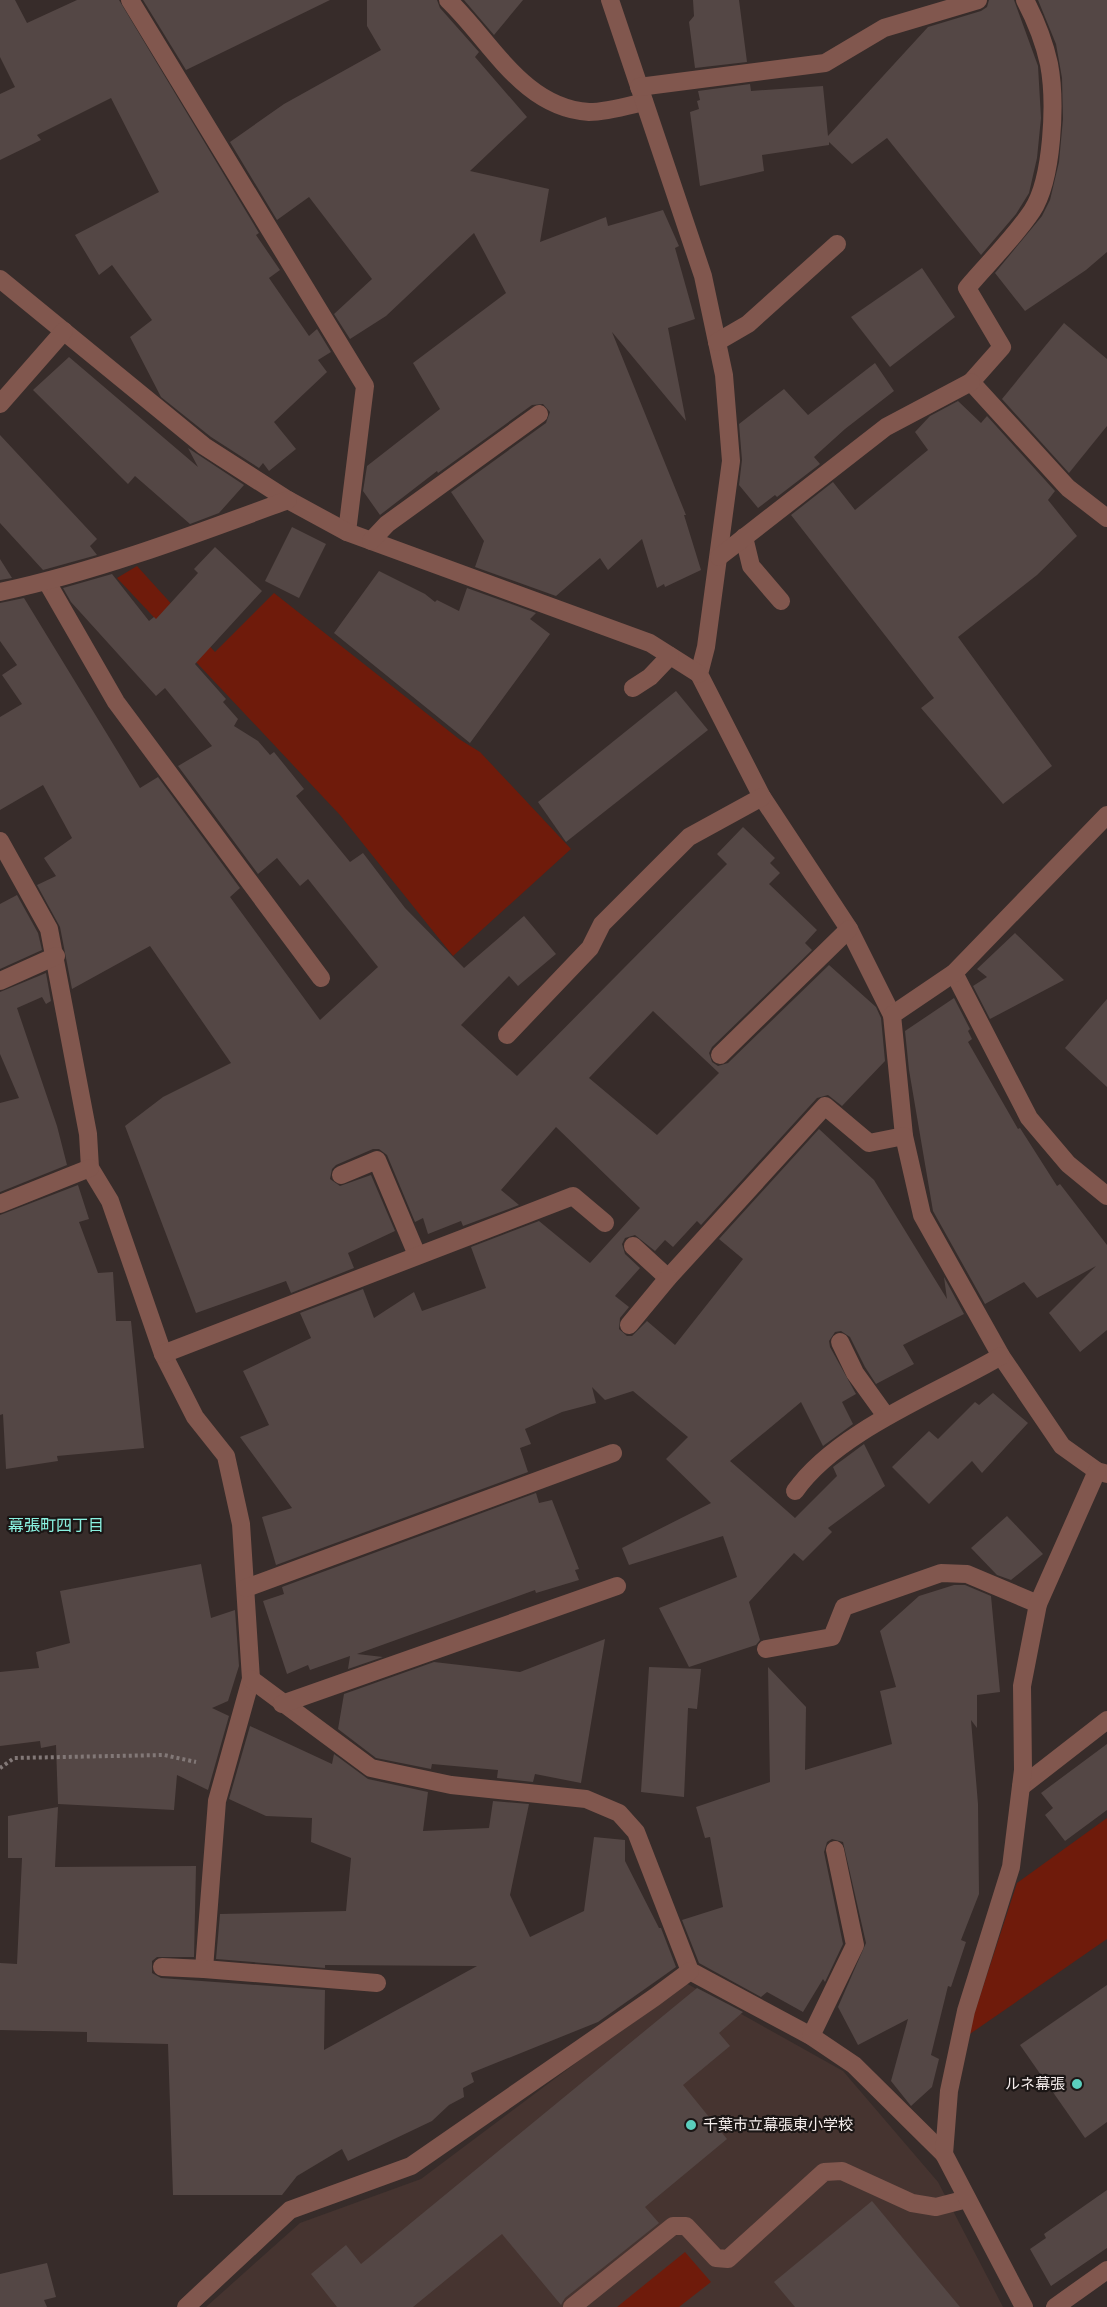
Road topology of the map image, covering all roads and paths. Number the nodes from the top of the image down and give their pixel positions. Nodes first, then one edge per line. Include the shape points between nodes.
1 (130, 0) edge
2 (448, 0) edge
3 (610, 0) edge
4 (978, 0) edge
5 (1025, 0) edge
6 (642, 95) junction
7 (837, 244) dead end
8 (3, 288) edge
9 (64, 331) junction
10 (717, 342) junction
11 (971, 382) junction
12 (0, 404) edge
13 (538, 414) dead end
14 (288, 500) junction
15 (1107, 518) edge
16 (347, 532) junction
17 (744, 537) junction
18 (371, 541) junction
19 (719, 557) junction
20 (46, 582) junction
21 (0, 592) edge
22 (781, 601) dead end
23 (670, 656) junction
24 (699, 674) junction
25 (633, 688) dead end
26 (762, 796) junction
27 (1107, 815) edge
28 (0, 841) edge
29 (849, 929) junction
30 (56, 956) junction
31 (954, 973) junction
32 (321, 978) dead end
33 (0, 981) edge
34 (892, 1015) junction
35 (507, 1035) dead end
36 (720, 1055) dead end
37 (904, 1136) junction
38 (90, 1168) junction
39 (340, 1175) dead end
40 (1107, 1196) edge
41 (0, 1204) edge
42 (606, 1223) dead end
43 (633, 1246) dead end
44 (417, 1255) junction
45 (668, 1278) junction
46 (629, 1325) dead end
47 (840, 1342) dead end
48 (163, 1354) junction
49 (1001, 1356) junction
50 (886, 1416) junction
51 (613, 1453) dead end
52 (1102, 1472) edge
53 (795, 1491) dead end
54 (617, 1586) dead end
55 (246, 1588) junction
56 (1038, 1604) junction
57 (766, 1649) dead end
58 (251, 1679) junction
59 (282, 1704) junction
60 (1107, 1720) edge
61 (0, 1768) edge
62 (227, 1768) junction
63 (1021, 1787) junction
64 (835, 1850) dead end
65 (162, 1967) dead end
66 (204, 1969) junction
67 (690, 1971) junction
68 (377, 1983) dead end
69 (811, 2036) junction
70 (944, 2154) junction
71 (967, 2199) junction
72 (1107, 2270) edge
73 (186, 2307) edge
74 (572, 2307) edge
75 (1024, 2307) edge
76 (1055, 2307) edge

1 - 16 street via 365,386
2 - 6 street via 520,82 537,94 590,112
3 - 6 street
4 - 6 street via 884,28 825,63 746,75 737,73
5 - 11 street via 1039,27 1049,66 1051,148 1044,186 1032,211 967,288 1002,347
6 - 10 street via 703,276
7 - 10 street via 748,324
8 - 9 street
9 - 12 street
9 - 14 street via 204,446
10 - 19 street via 724,375 731,461
11 - 15 street via 1068,488
11 - 17 street via 886,427
13 - 18 street via 387,524
14 - 16 street
14 - 20 street via 186,538
16 - 18 street
17 - 19 street
17 - 22 street via 751,566
18 - 23 street via 650,644
19 - 24 street
20 - 21 street
20 - 32 street via 116,702
23 - 24 street
23 - 25 street
24 - 26 street
26 - 29 street
26 - 35 street via 689,837 602,924 590,948
27 - 31 street
28 - 30 street via 49,929
29 - 34 street
29 - 36 street
30 - 33 street
30 - 38 street via 88,1134
31 - 34 street
31 - 40 street via 1029,1118 1068,1164
34 - 37 street
37 - 45 street via 869,1143 825,1106
37 - 49 street via 922,1215
38 - 41 street
38 - 48 street via 110,1201
39 - 44 street via 377,1160
42 - 44 street via 573,1196
43 - 45 street
44 - 48 street
45 - 46 street
47 - 50 street via 855,1373
48 - 55 street via 195,1417 226,1456 241,1524
49 - 50 street
49 - 52 street via 1051,1434 1062,1446
50 - 53 street via 809,1471
51 - 55 street
52 - 56 street
54 - 59 street
55 - 58 street
56 - 57 street via 967,1574 941,1573 844,1607 832,1637
56 - 63 street via 1022,1686
58 - 59 street
58 - 62 street
59 - 67 street via 371,1768 451,1785 586,1799 619,1813 636,1832
60 - 63 street
61 - 62 path via 14,1758 164,1755
62 - 66 street via 217,1801
63 - 70 street via 1011,1867 966,2011 949,2091
64 - 69 street via 855,1945
65 - 66 street
66 - 68 street
67 - 69 street
67 - 73 street via 411,2166 290,2210
69 - 70 street via 854,2065
70 - 71 street
71 - 74 street via 936,2207 912,2203 842,2171 824,2172 728,2259 716,2258 686,2226 673,2226
71 - 75 street
72 - 76 street

